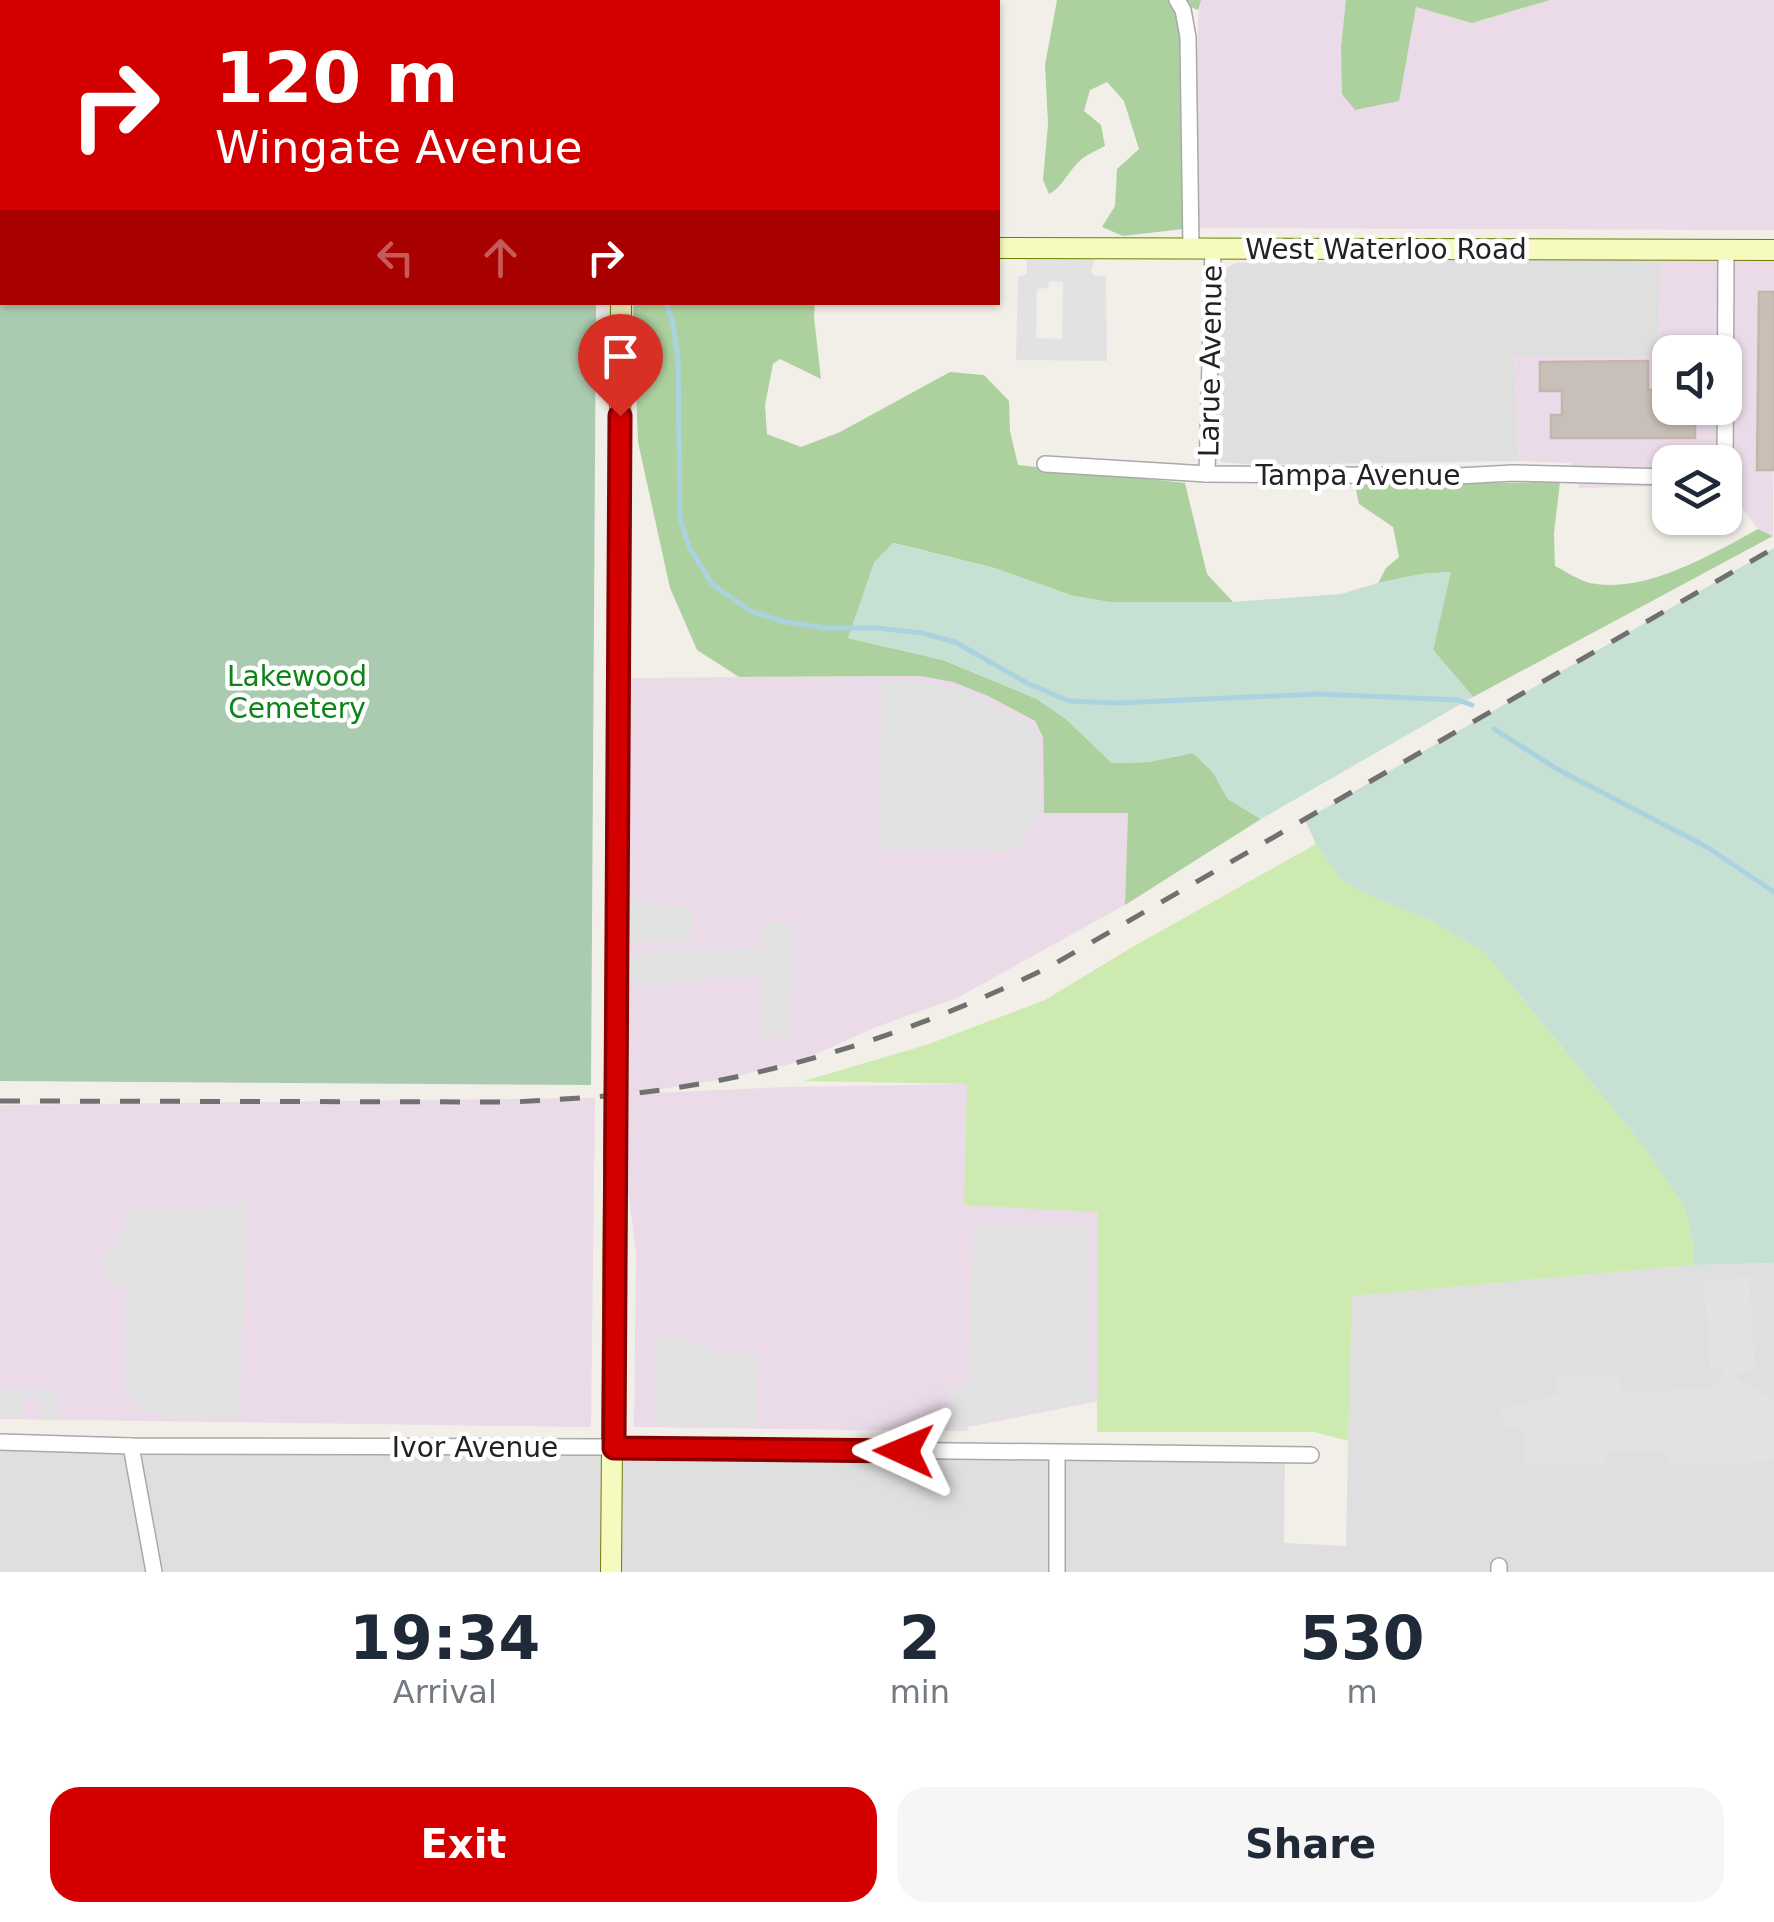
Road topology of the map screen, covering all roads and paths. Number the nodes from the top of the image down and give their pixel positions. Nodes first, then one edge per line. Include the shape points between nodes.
1 (1177, 0) edge
2 (1000, 248) edge
3 (1191, 248) junction
4 (1213, 248) junction
5 (1726, 250) junction
6 (1774, 250) edge
7 (621, 305) edge
8 (1725, 445) edge
9 (1045, 464) dead end
10 (1207, 474) junction
11 (1652, 477) edge
12 (0, 1442) edge
13 (132, 1446) junction
14 (614, 1448) junction
15 (1057, 1453) junction
16 (1311, 1455) dead end
17 (154, 1572) edge
18 (612, 1572) edge
19 (1057, 1572) edge

1 - 3 street via 1188,37
2 - 3 street, West Waterloo Road
3 - 4 street, West Waterloo Road
4 - 5 street, West Waterloo Road
4 - 10 street, Larue Avenue
5 - 6 street, West Waterloo Road
5 - 8 street
7 - 14 street
9 - 10 street, Tampa Avenue
10 - 11 street, Tampa Avenue
12 - 13 street, Ivor Avenue
13 - 14 street, Ivor Avenue
13 - 17 street
14 - 15 street, Ivor Avenue
14 - 18 street
15 - 16 street, Ivor Avenue
15 - 19 street

